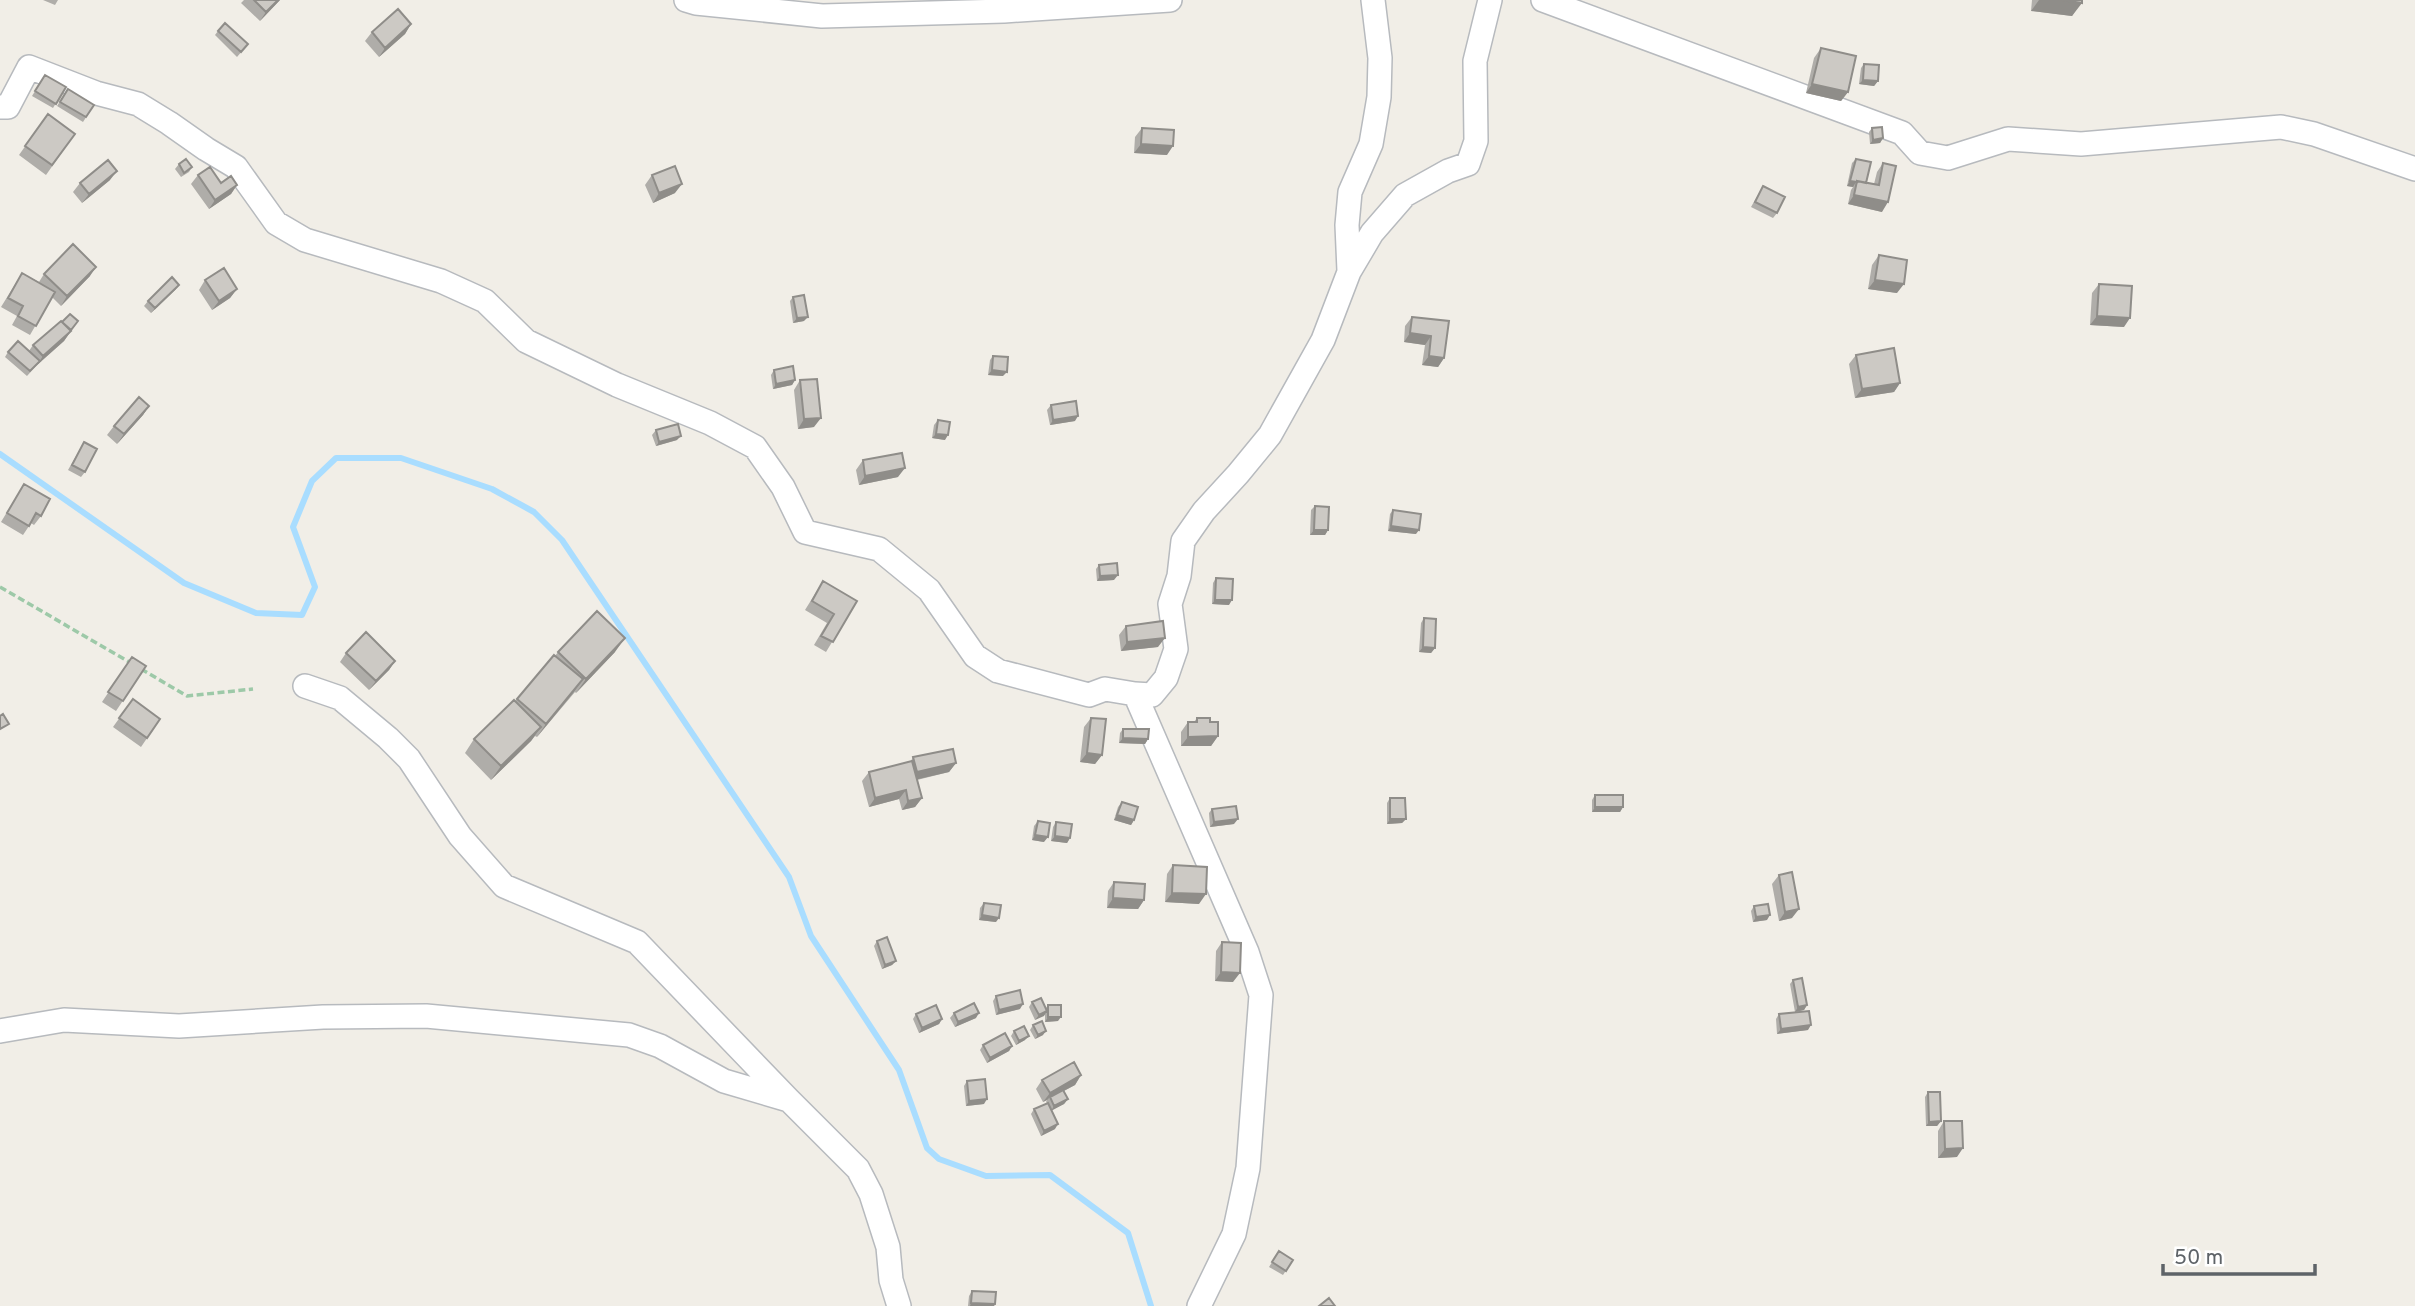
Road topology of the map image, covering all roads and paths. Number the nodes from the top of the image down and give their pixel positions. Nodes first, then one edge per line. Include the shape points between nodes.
1 (686, 0) edge
2 (1170, 0) edge
3 (1373, 0) edge
4 (1490, 0) edge
5 (1543, 0) edge
6 (0, 107) edge
7 (2415, 169) edge
8 (1349, 272) junction
9 (0, 587) edge
10 (305, 686) dead end
11 (253, 689) dead end
12 (1135, 694) junction
13 (0, 1031) edge
14 (788, 1099) junction
15 (899, 1306) edge
16 (1199, 1306) edge

1 - 2 street via 822,16
3 - 8 street via 1379,97 1371,144 1350,192
4 - 8 street via 1475,61 1476,141 1468,164 1405,195 1372,233
5 - 7 street via 1902,133 1920,153 1948,158 2008,139 2081,144 2281,127
6 - 12 street via 8,107 29,67 138,104 236,167 276,223 305,240 441,281 485,301 526,341 755,447 783,487 805,532 878,549 929,590 975,656 998,671 1089,695 1105,690
8 - 12 street via 1323,340 1270,435 1183,541 1180,576 1170,604 1176,649 1166,678 1152,695
9 - 11 path via 187,696
10 - 14 street via 340,698 409,759 460,836 504,886 638,943
12 - 16 street via 1247,952 1261,995 1248,1168 1234,1234
13 - 14 street via 64,1020 179,1026 426,1016 629,1035 660,1046 724,1081
14 - 15 street via 858,1169 888,1247

